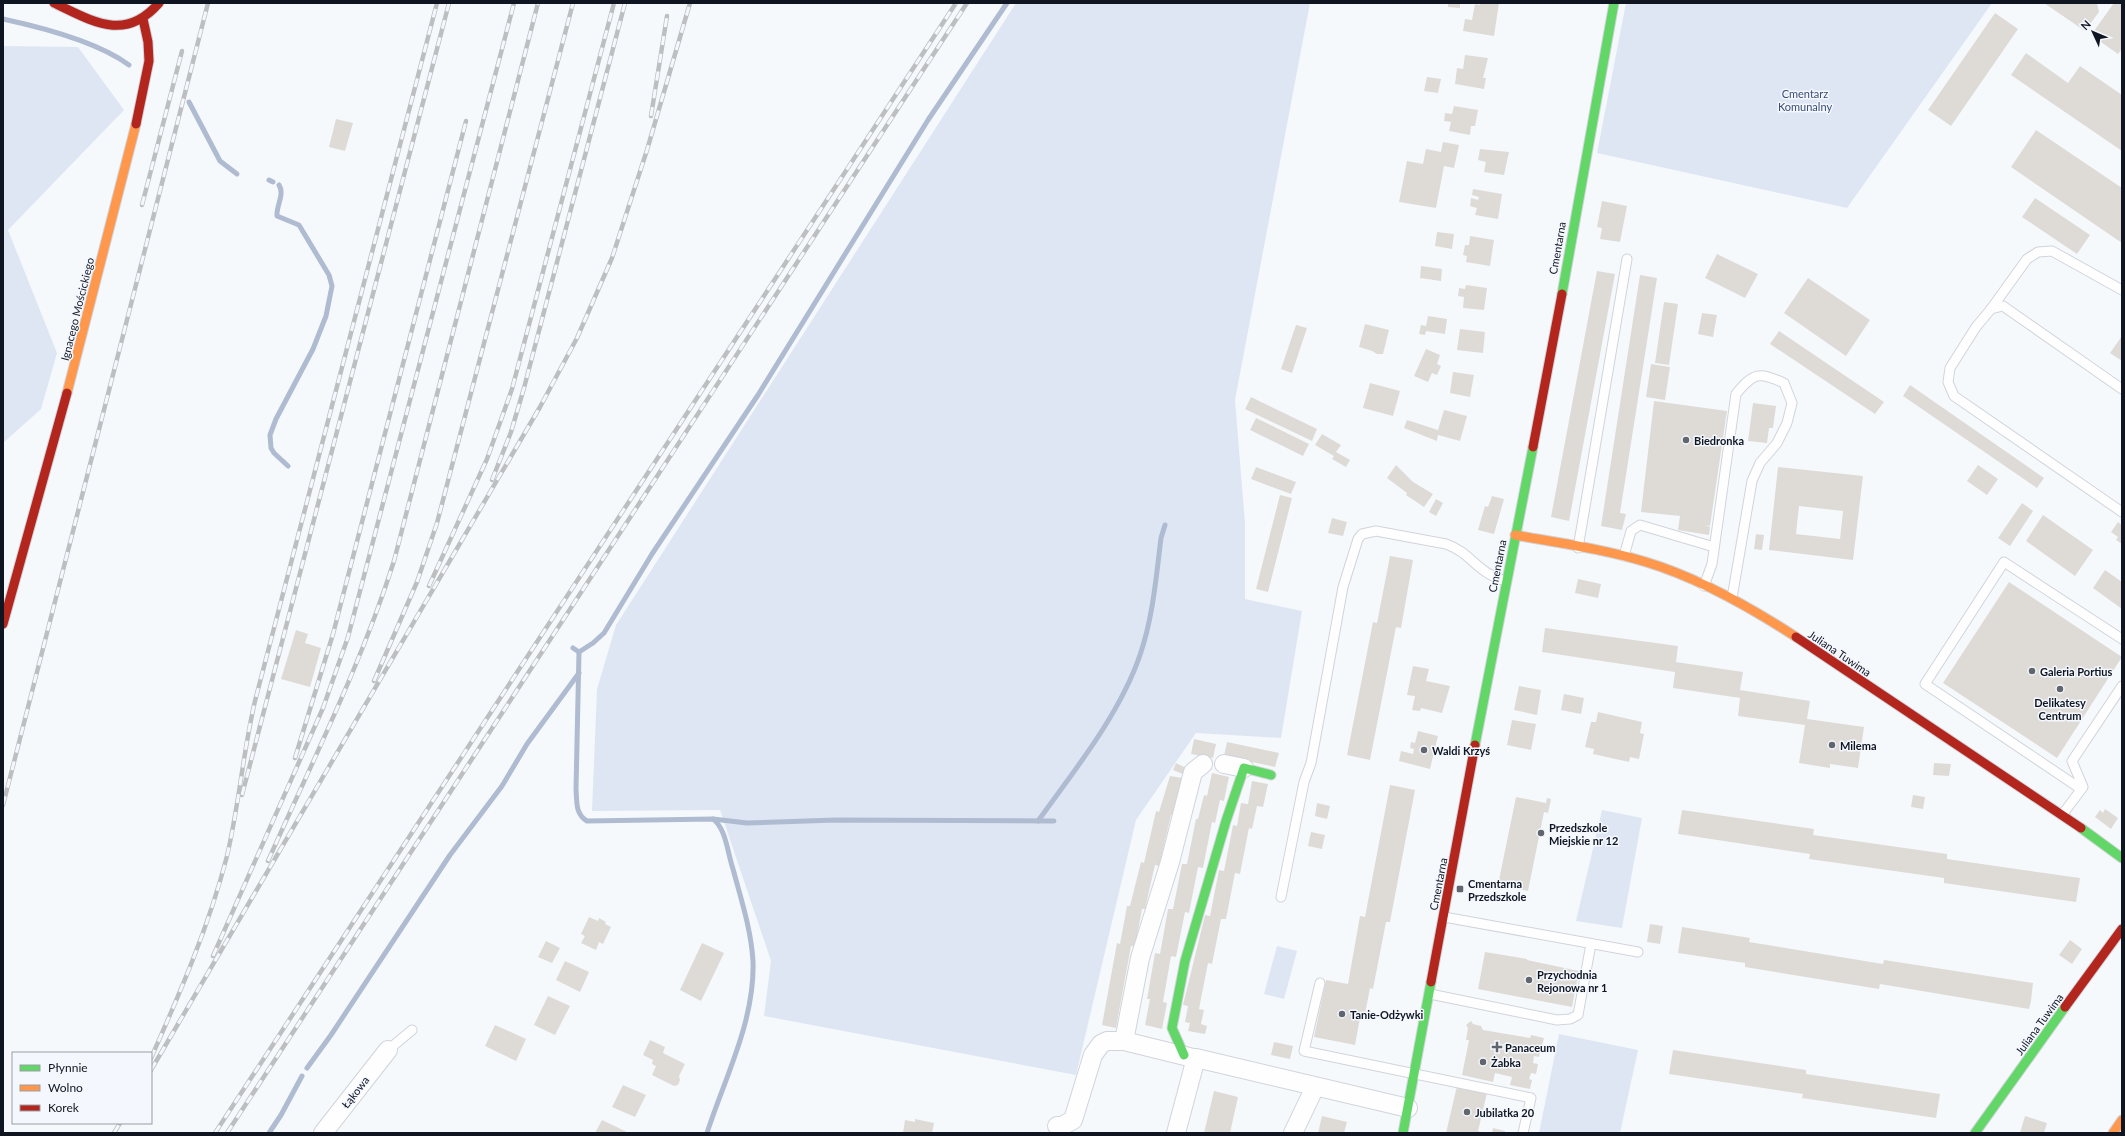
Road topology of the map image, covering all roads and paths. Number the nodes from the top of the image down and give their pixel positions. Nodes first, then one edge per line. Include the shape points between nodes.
1 (54, 3) edge
2 (159, 3) edge
3 (1614, 3) edge
4 (142, 19) junction
5 (1627, 259) dead end
6 (2122, 290) edge
7 (1991, 309) junction
8 (2122, 389) edge
9 (2122, 512) edge
10 (1515, 535) junction
11 (1714, 547) junction
12 (1578, 548) junction
13 (1624, 557) junction
14 (1506, 581) junction
15 (1704, 586) junction
16 (1732, 598) junction
17 (3, 624) edge
18 (2122, 639) edge
19 (2122, 686) edge
20 (1203, 764) dead end
21 (1224, 764) dead end
22 (1244, 768) junction
23 (1271, 775) dead end
24 (2081, 789) junction
25 (2062, 815) junction
26 (2122, 858) edge
27 (1281, 897) dead end
28 (1444, 917) junction
29 (2122, 929) edge
30 (1591, 944) junction
31 (1638, 952) dead end
32 (1320, 983) dead end
33 (1430, 994) junction
34 (412, 1030) dead end
35 (1124, 1041) junction
36 (388, 1050) joint
37 (1190, 1057) junction
38 (1414, 1073) junction
39 (1315, 1087) junction
40 (1408, 1108) junction
41 (2122, 1120) edge
42 (1057, 1126) dead end
43 (323, 1133) edge
44 (1176, 1133) edge
45 (1293, 1133) edge
46 (1403, 1133) edge
47 (1523, 1133) edge
48 (1975, 1133) edge
49 (2113, 1133) edge

1 - 4 street via 105,25 122,26
2 - 4 street
3 - 10 street, Cmentarna via 1552,349
4 - 17 street, Ignacego Mościckiego via 148,42 149,61 139,112 72,373
5 - 12 lane
6 - 7 lane via 2052,250 2038,252 2027,259
7 - 8 lane via 2003,306
7 - 9 lane via 1976,327 1950,368 1948,382 1954,396
10 - 12 street, Juliana Tuwima
10 - 14 street, Cmentarna
11 - 13 lane via 1640,524 1631,531
11 - 15 lane via 1712,564
11 - 16 lane via 1736,394 1748,379 1765,374 1784,383 1792,403 1777,443 1760,463 1752,482
12 - 13 street, Juliana Tuwima
13 - 15 street, Juliana Tuwima via 1671,571
14 - 27 lane via 1488,575 1460,550 1446,544 1376,531 1362,534 1358,539 1343,587 1311,763 1304,782
14 - 28 street, Cmentarna
15 - 16 street, Juliana Tuwima
16 - 25 street, Juliana Tuwima via 1782,628
18 - 24 lane via 2004,562 1925,684
19 - 24 lane via 2072,761 2083,787
20 - 35 street via 1193,772 1170,862 1140,958
21 - 22 street
22 - 23 street
22 - 37 street via 1185,961 1172,1028
24 - 25 lane
25 - 26 street, Juliana Tuwima
28 - 30 lane
28 - 33 street, Cmentarna
29 - 48 street, Juliana Tuwima
30 - 31 lane
30 - 33 lane via 1578,1015 1570,1019 1557,1020
32 - 38 lane via 1304,1051
33 - 38 street, Cmentarna
34 - 36 lane
35 - 37 street
35 - 42 street via 1107,1041 1096,1049 1076,1114 1068,1124
36 - 43 street, Łąkowa
37 - 39 street
37 - 44 street
38 - 40 street, Cmentarna
38 - 47 lane via 1531,1098
39 - 40 street
39 - 45 street
40 - 46 street, Cmentarna
41 - 49 street

